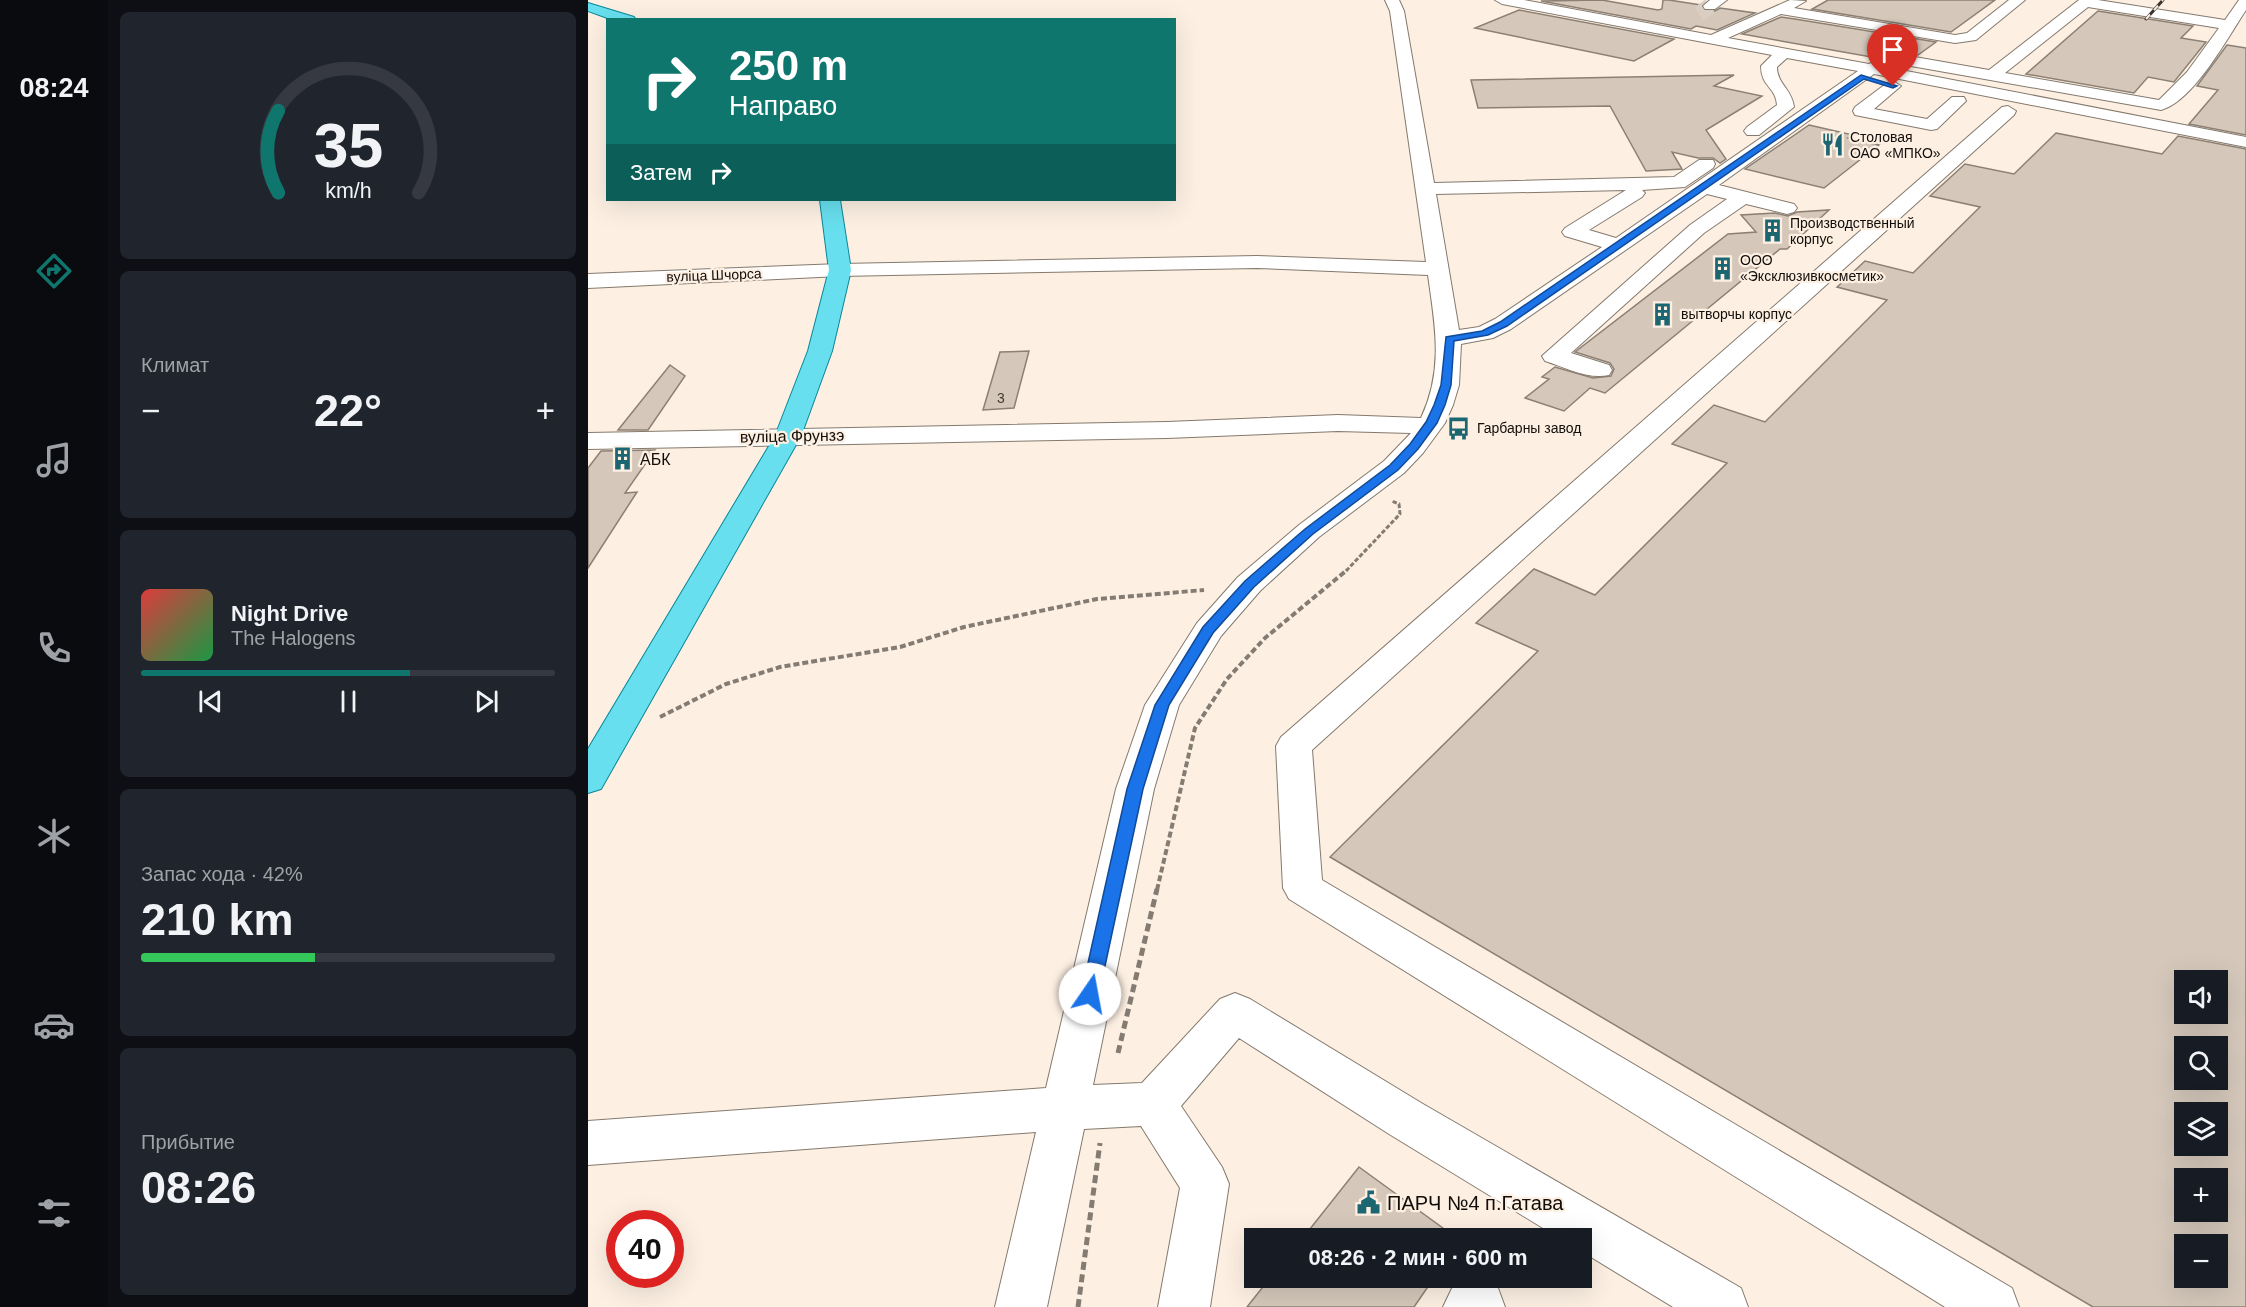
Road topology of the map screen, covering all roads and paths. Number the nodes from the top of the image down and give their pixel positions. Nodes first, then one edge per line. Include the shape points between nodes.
1 (1392, 0) edge
2 (1502, 0) edge
3 (1800, 0) edge
4 (2018, 0) edge
5 (2086, 1) edge
6 (2245, 3) edge
7 (588, 7) edge
8 (1781, 10) junction
9 (623, 18) edge
10 (1690, 20) tunnel mouth
11 (1673, 31) junction
12 (2229, 31) junction
13 (1713, 39) junction
14 (1785, 52) junction
15 (1867, 73) junction
16 (1992, 76) junction
17 (1893, 86) junction
18 (1952, 106) junction
19 (2008, 111) junction
20 (2246, 142) edge
21 (2246, 157) edge
22 (1704, 187) junction
23 (1425, 189) junction
24 (1635, 193) dead end
25 (1743, 197) junction
26 (830, 201) edge
27 (1787, 208) dead end
28 (1619, 245) junction
29 (1438, 269) junction
30 (840, 270) junction
31 (588, 281) edge
32 (1449, 339) junction
33 (1600, 370) dead end
34 (1429, 426) junction
35 (788, 436) junction
36 (588, 441) edge
37 (1383, 497) dead end
38 (1209, 589) dead end
39 (617, 730) junction
40 (588, 780) edge
41 (1152, 1104) junction
42 (1086, 1107) junction
43 (588, 1143) edge
44 (1021, 1307) edge
45 (1078, 1307) edge
46 (1184, 1307) edge
47 (1469, 1307) edge
48 (1479, 1307) edge
49 (1722, 1307) edge
50 (1993, 1307) edge

1 - 23 street via 1397,11
2 - 11 street
3 - 8 street
4 - 8 street via 1971,37 1955,39
5 - 12 street
5 - 16 street
6 - 12 street
7 - 9 main road
8 - 13 street
10 - 11 street
11 - 13 street
12 - 16 street via 2169,104
13 - 14 street
14 - 15 street
14 - 23 street via 1769,66 1769,77 1785,96 1786,108 1678,183
15 - 16 street via 1892,58
15 - 17 street
15 - 20 street
15 - 22 street
17 - 18 street
17 - 18 street via 1861,111 1932,125
18 - 19 street
19 - 21 street
19 - 50 street via 1294,746 1303,888
22 - 25 street
22 - 28 street
23 - 29 street
24 - 28 street via 1572,232
25 - 27 street
25 - 33 street via 1697,230 1554,356
26 - 30 main road
28 - 32 street via 1503,324 1485,333
29 - 30 street, вуліца Шчорса via 1257,262
29 - 32 street
30 - 31 street, вуліца Шчорса
30 - 35 main road via 820,351
32 - 34 street via 1446,385
34 - 35 street, вуліца Фрунзэ via 1338,423
34 - 42 street via 1394,467 1309,531 1249,584 1208,630 1162,705 1135,789
35 - 36 street, вуліца Фрунзэ
35 - 39 main road
37 - 42 path via 1399,504 1400,514 1352,566 1258,646 1227,679 1195,728
38 - 39 path via 1097,599 1039,609 900,647 780,667 726,684 642,726
39 - 40 main road
41 - 42 street
41 - 46 street via 1204,1184
41 - 49 street via 1235,1012
42 - 43 street
42 - 44 street
42 - 45 path
47 - 48 street via 1472,1302

